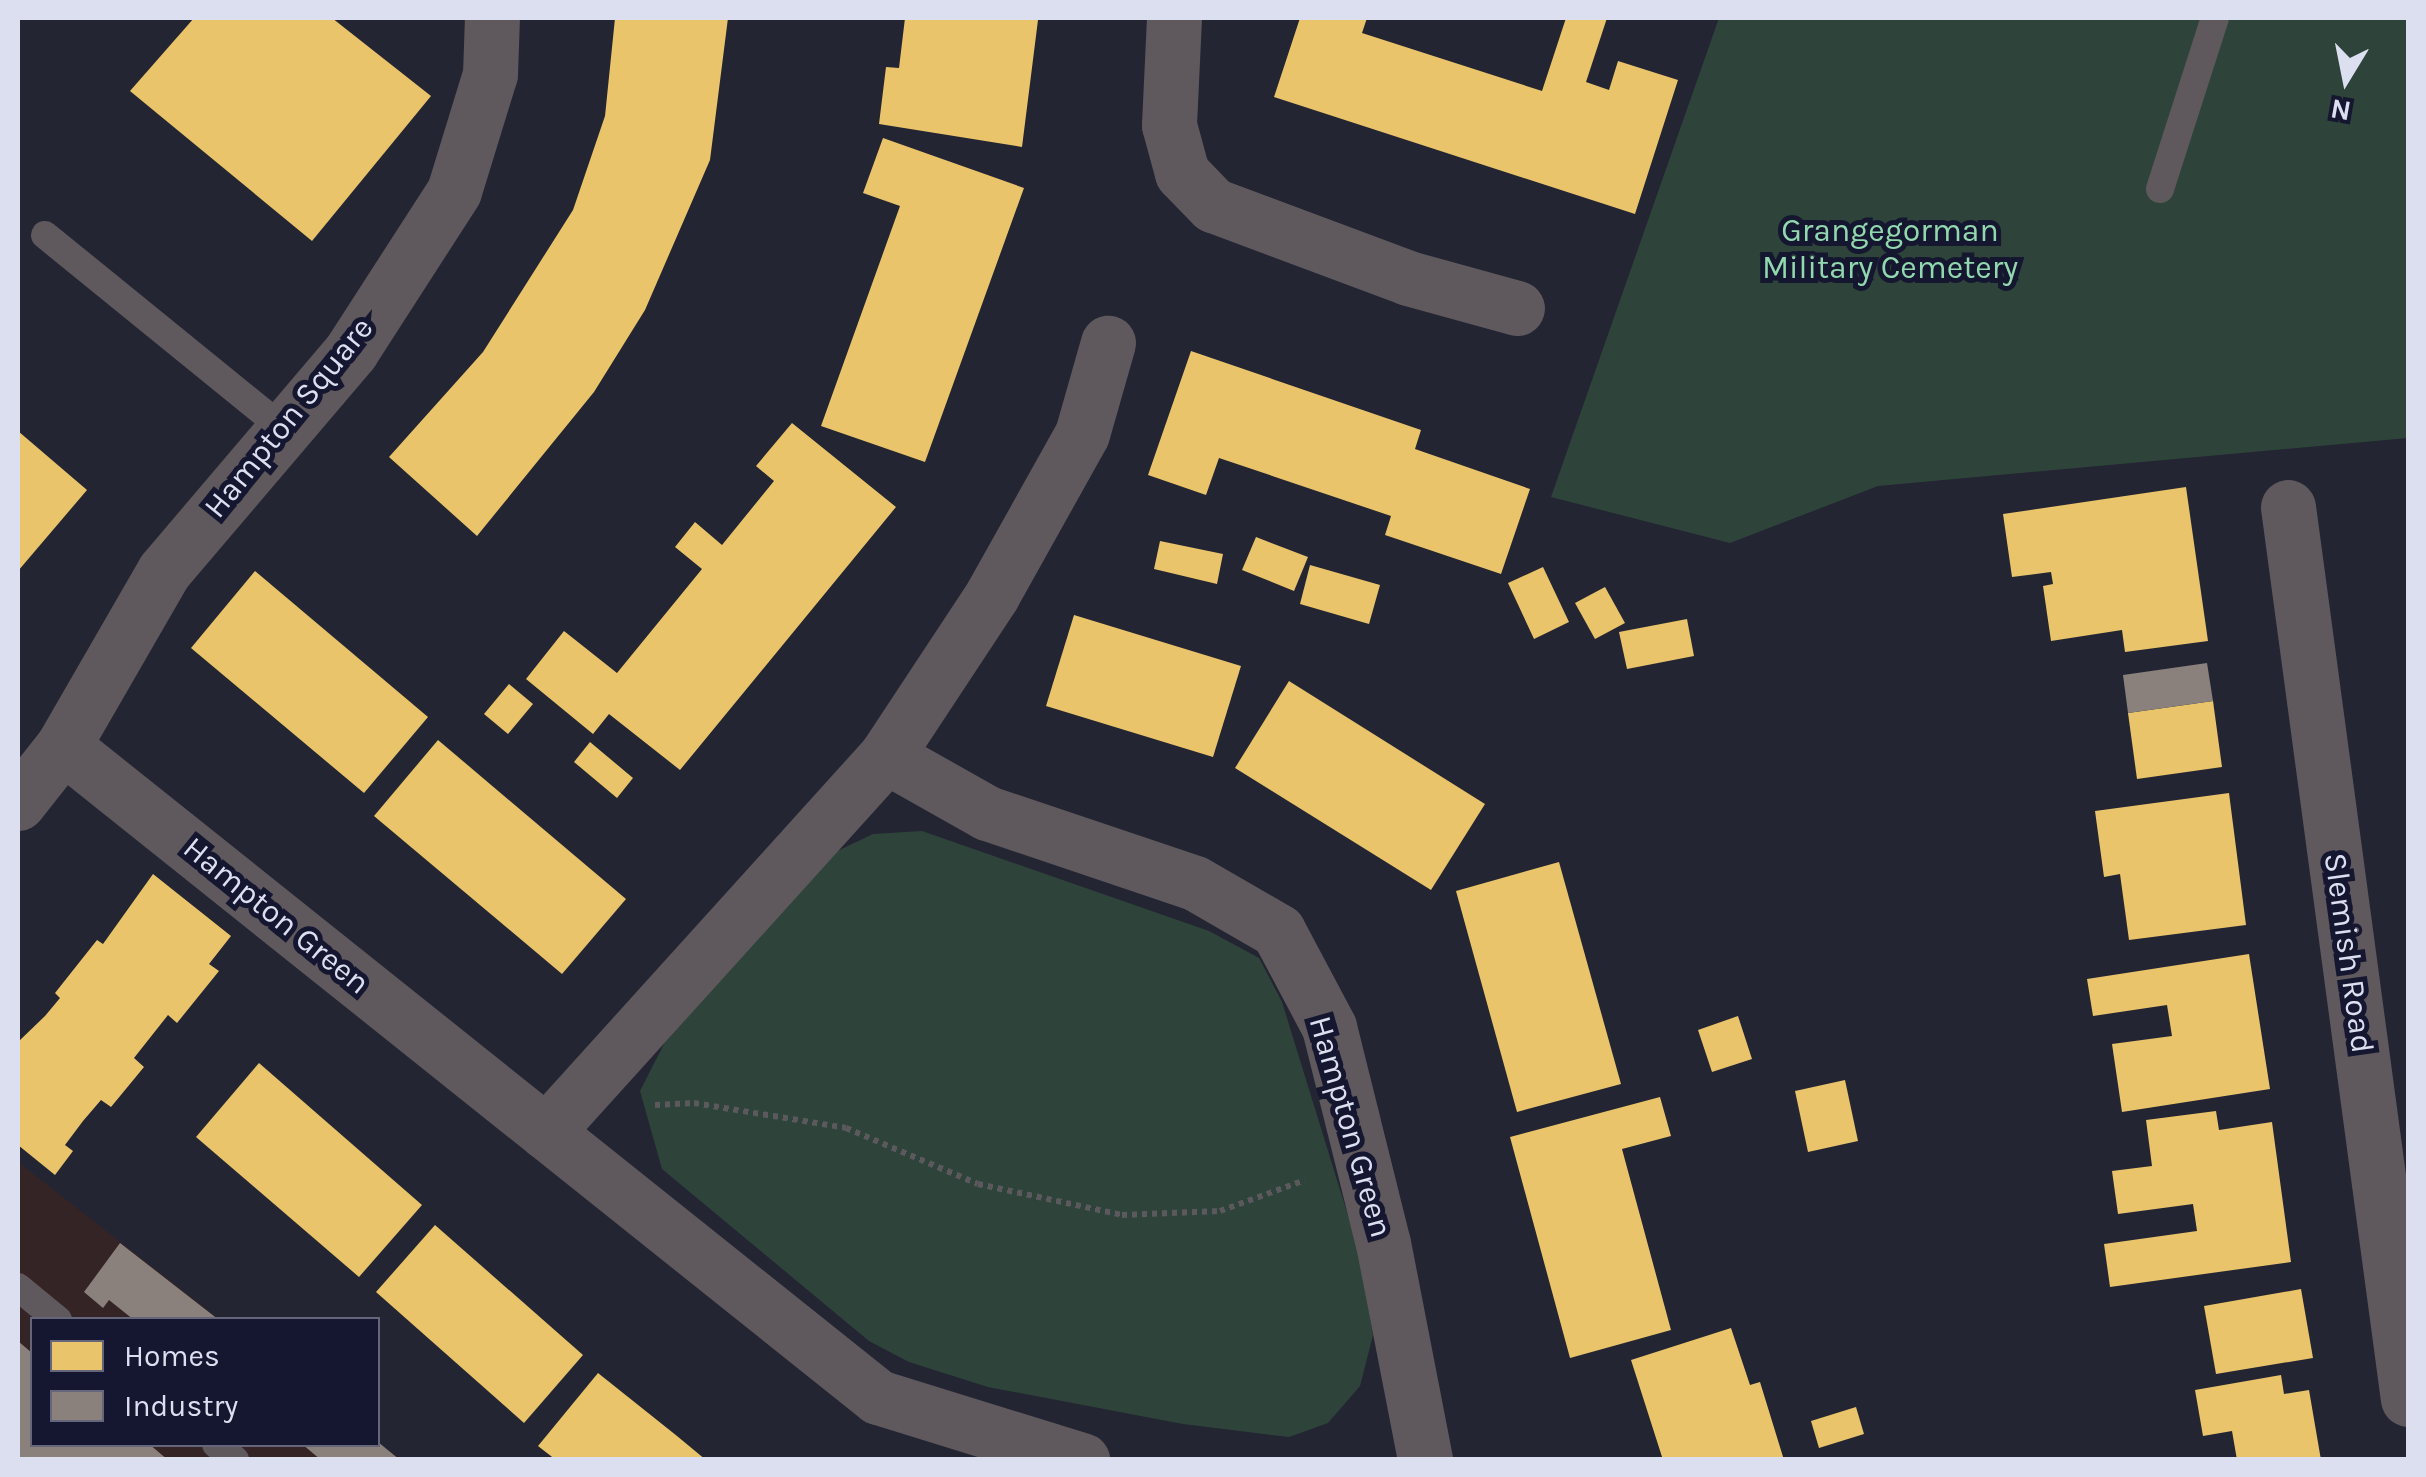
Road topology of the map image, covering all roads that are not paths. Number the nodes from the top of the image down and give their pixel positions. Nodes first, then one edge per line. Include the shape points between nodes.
1 (492, 18) edge
2 (1174, 18) edge
3 (2216, 18) edge
4 (2160, 189) dead end
5 (45, 235) dead end
6 (1517, 308) dead end
7 (1108, 343) dead end
8 (284, 430) junction
9 (2288, 507) dead end
10 (62, 746) junction
11 (886, 756) junction
12 (18, 804) edge
13 (546, 1132) junction
14 (18, 1287) edge
15 (54, 1317) edge
16 (2408, 1398) edge
17 (1082, 1460) edge
18 (1425, 1460) edge

1 - 8 street, Hampton Square via 490,74 454,191 351,351
2 - 6 street via 1168,125 1182,173 1213,205 1408,278
3 - 4 lane
5 - 8 lane
7 - 11 street via 1082,434 992,595
8 - 10 street, Hampton Square via 164,571
9 - 16 street, Slemish Road
10 - 12 street
10 - 13 street, Hampton Green
11 - 13 street
11 - 18 street, Hampton Green via 987,813 1195,883 1278,931 1329,1027 1384,1243
13 - 17 street, Hampton Green via 878,1397
14 - 15 lane

